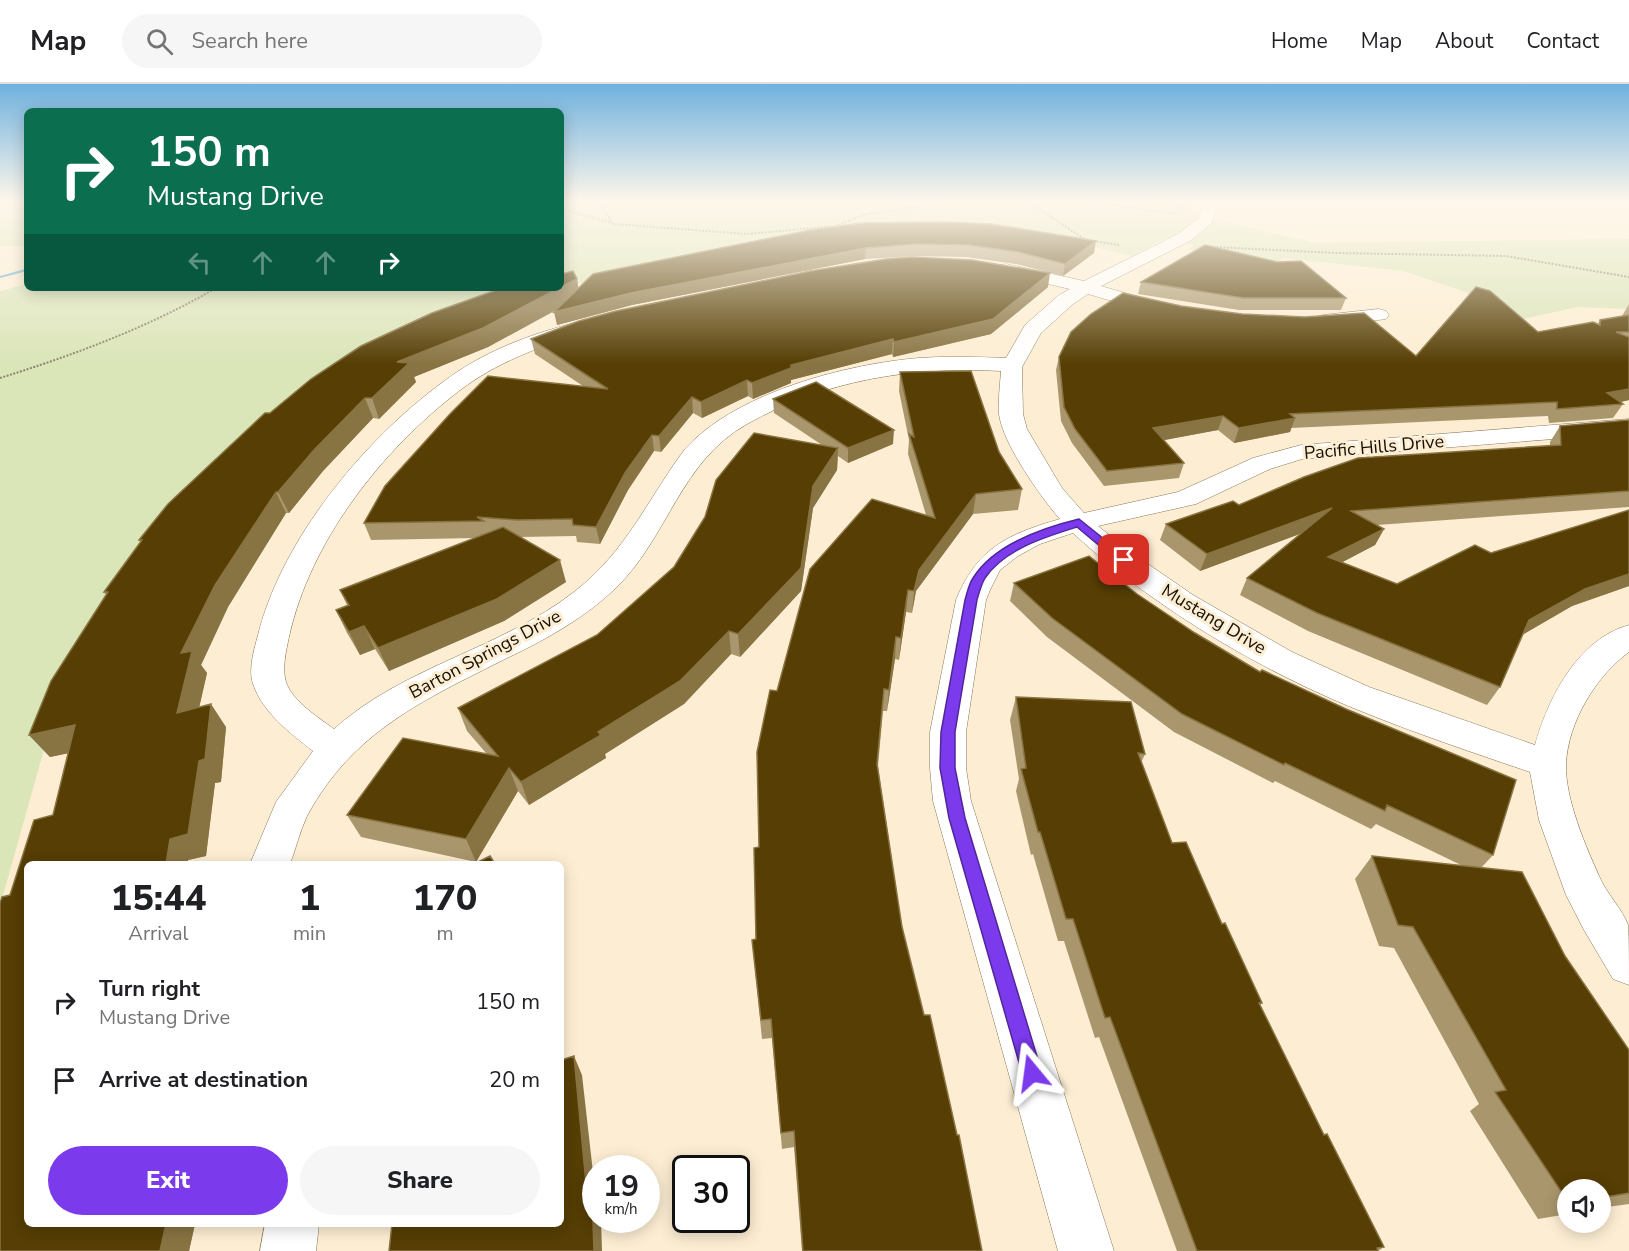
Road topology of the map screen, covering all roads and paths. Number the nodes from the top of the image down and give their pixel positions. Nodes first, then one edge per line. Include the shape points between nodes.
1 (1147, 255) edge
2 (1473, 255) edge
3 (982, 266) edge
4 (1629, 277) edge
5 (1083, 288) junction
6 (211, 291) edge
7 (1176, 312) edge
8 (1379, 315) dead end
9 (1299, 322) edge
10 (598, 323) edge
11 (1010, 365) junction
12 (0, 378) edge
13 (1629, 426) edge
14 (1079, 522) junction
15 (1629, 636) edge
16 (336, 750) junction
17 (1548, 764) junction
18 (271, 861) edge
19 (1629, 963) edge
20 (292, 1227) edge
21 (288, 1251) edge
22 (1086, 1251) edge

1 - 5 street, Mustang Drive
2 - 4 path via 1506,256
3 - 5 street via 1025,272
5 - 7 street
5 - 11 street, Mustang Drive via 1045,314 1028,332
6 - 12 path via 66,357
8 - 9 street
10 - 16 street via 510,353 452,385 377,454 326,520 285,599 272,634 268,663 270,686 285,707
11 - 14 street, Mustang Drive via 1008,399 1017,434 1058,501
11 - 16 street, Barton Springs Drive via 939,363 892,368 804,391 745,416 695,452 627,561 596,590 504,648 405,695
13 - 14 street, Pacific Hills Drive via 1301,452 1250,468 1215,488 1188,497
14 - 17 street, Mustang Drive via 1184,603 1292,665 1355,695
14 - 22 street, Pacific Hills Drive via 1009,550 978,579 948,732 948,768 952,801
15 - 17 street via 1606,650 1588,668 1569,698
16 - 18 street, Barton Springs Drive via 293,807
17 - 19 street via 1553,799 1572,856 1594,908
20 - 21 street

